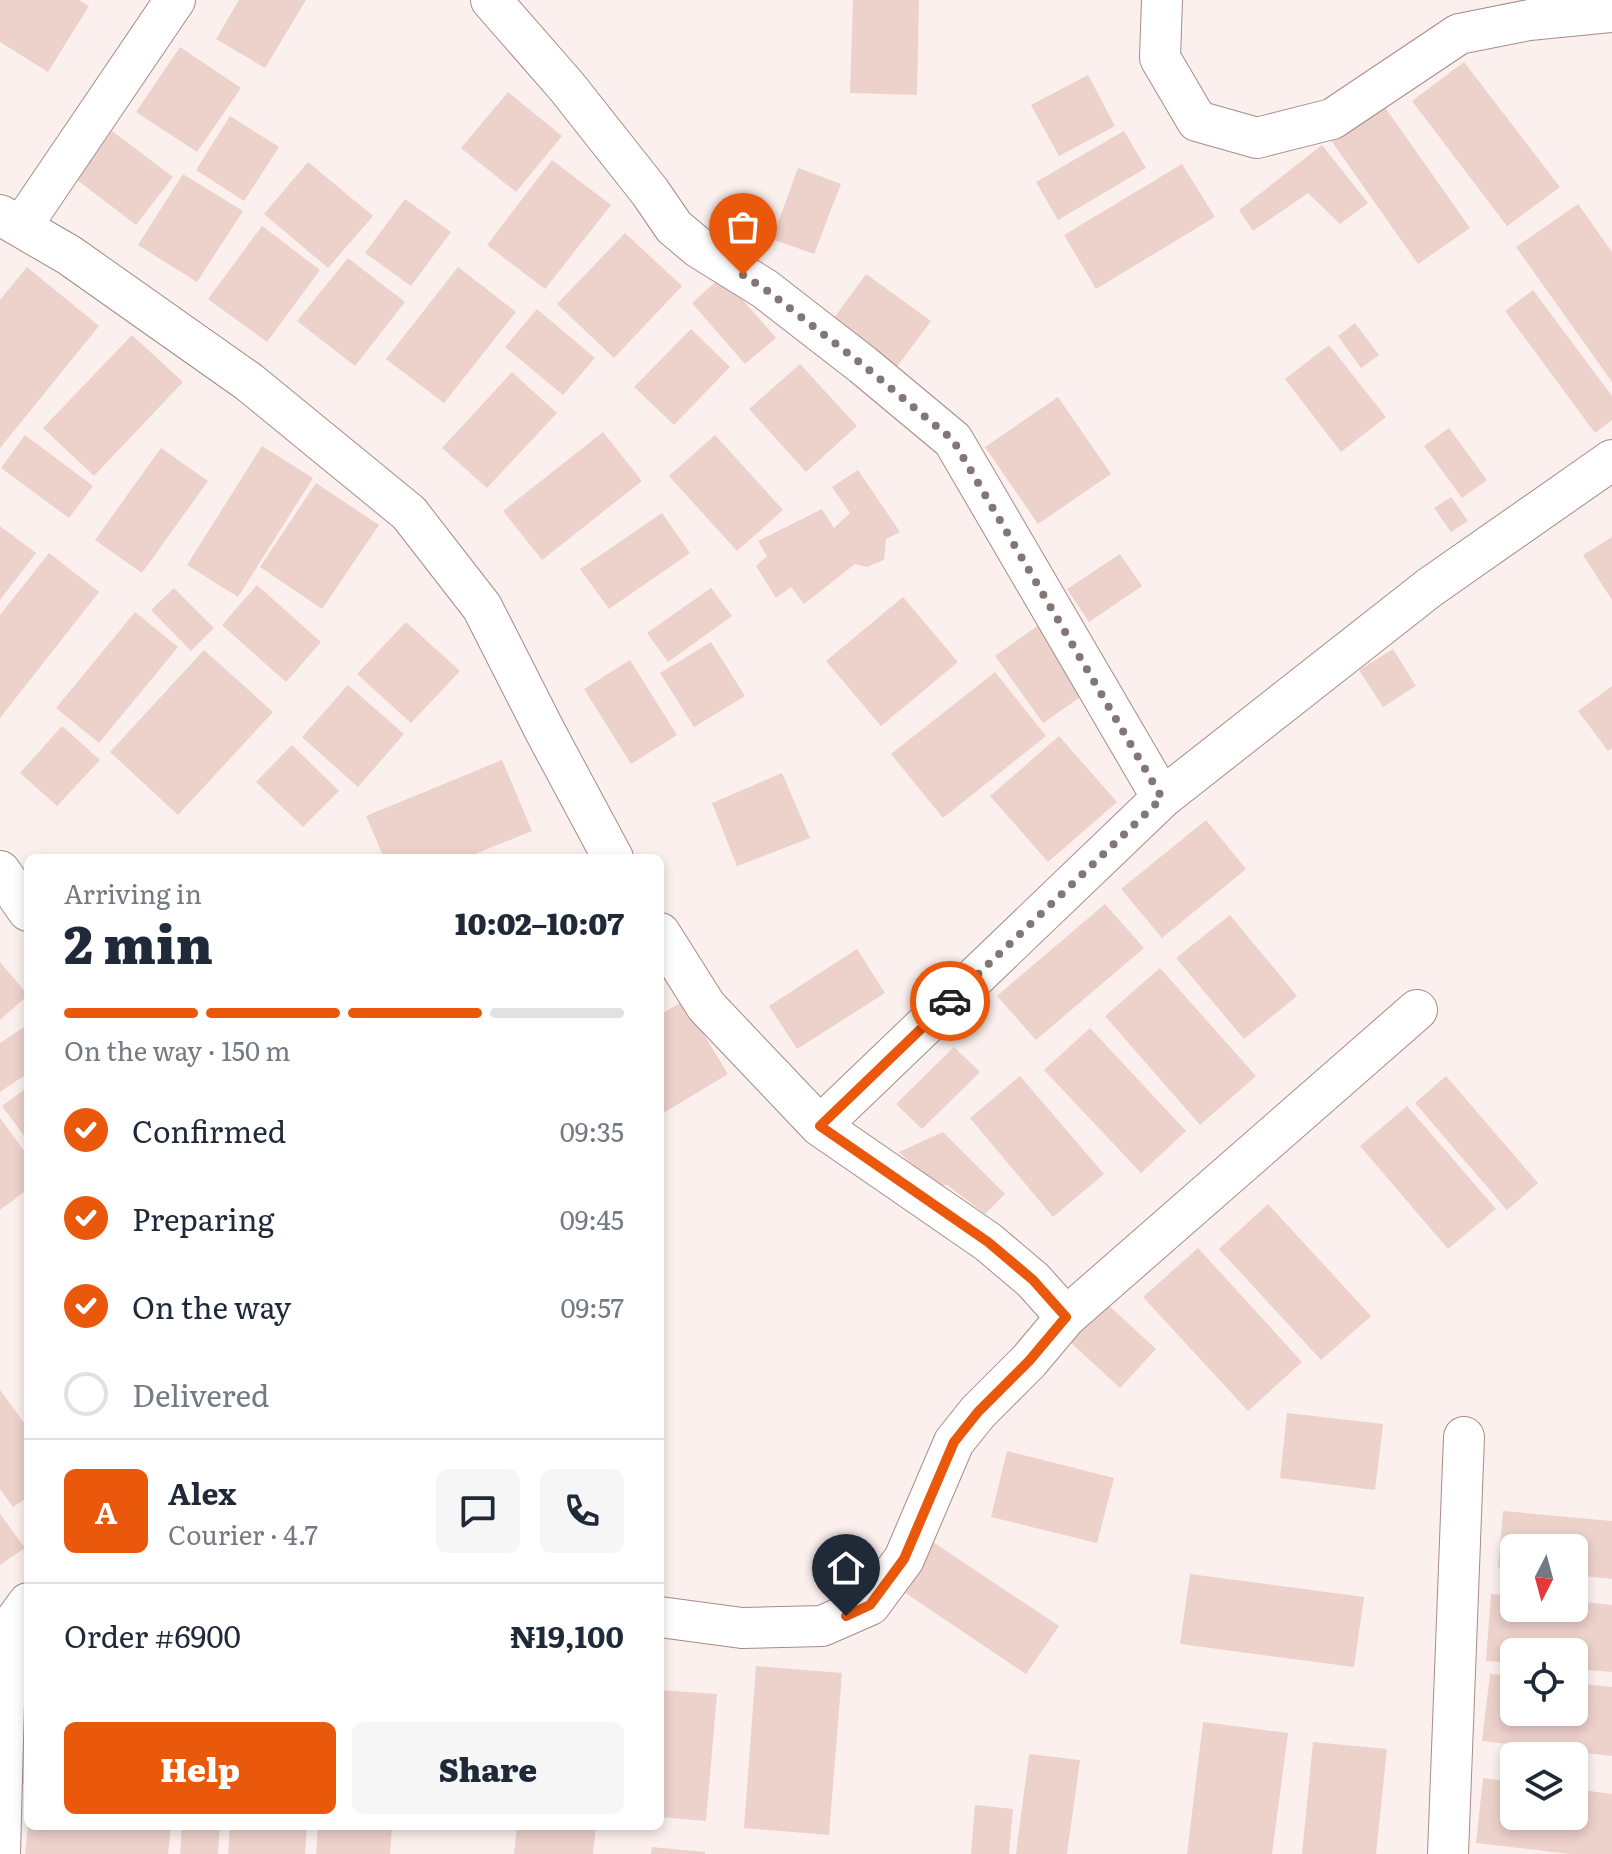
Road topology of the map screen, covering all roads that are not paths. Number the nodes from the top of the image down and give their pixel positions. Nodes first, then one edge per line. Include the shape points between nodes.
1 (175, 0) edge
2 (491, 0) edge
3 (1162, 0) edge
4 (1612, 12) edge
5 (10, 221) edge
6 (1612, 460) edge
7 (1162, 798) junction
8 (611, 854) edge
9 (0, 871) edge
10 (24, 905) edge
11 (664, 939) edge
12 (1417, 1010) dead end
13 (820, 1126) junction
14 (1066, 1317) junction
15 (1464, 1437) dead end
16 (24, 1608) edge
17 (664, 1618) edge
18 (0, 1854) edge
19 (1448, 1854) edge

1 - 5 street
2 - 7 street via 567,87 674,227 765,289 953,440
3 - 4 street via 1160,58 1197,121 1257,138 1332,119 1459,34
5 - 8 street via 69,255 249,382 409,513 482,607
6 - 7 street via 1429,588
7 - 13 street
9 - 10 street
11 - 13 street via 706,1006
12 - 14 street
13 - 14 street via 988,1242
14 - 17 street via 954,1442 904,1559 870,1605 822,1626 742,1628
15 - 19 street
16 - 18 street via 12,1625 5,1665

